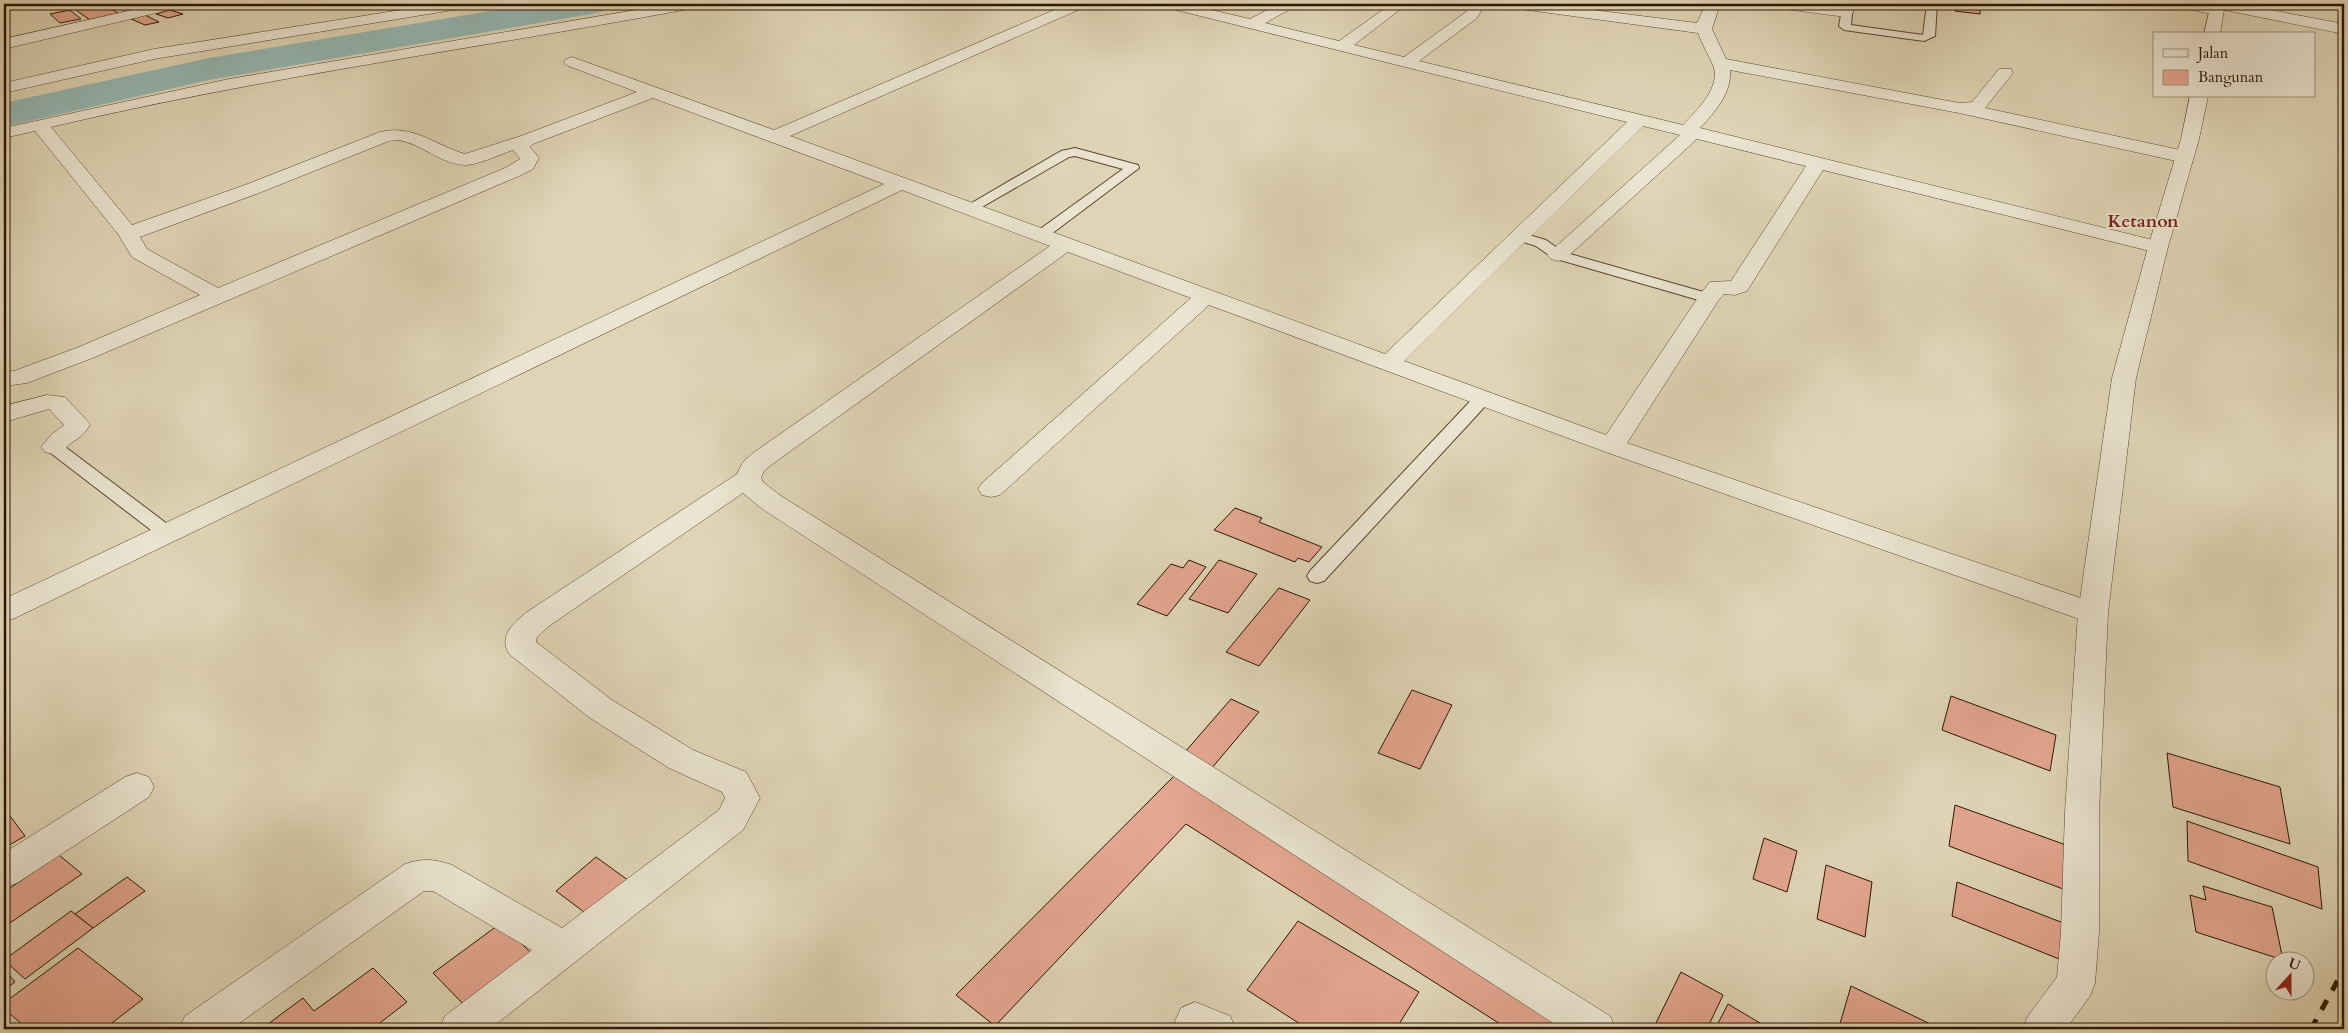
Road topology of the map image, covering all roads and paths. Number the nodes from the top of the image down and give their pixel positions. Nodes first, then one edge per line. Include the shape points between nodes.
1 (177, 4) edge
2 (465, 4) edge
3 (694, 4) edge
4 (1080, 4) edge
5 (1169, 4) edge
6 (1289, 4) edge
7 (1400, 4) edge
8 (1478, 4) edge
9 (1513, 4) edge
10 (1713, 4) edge
11 (1777, 4) edge
12 (1932, 4) edge
13 (2188, 4) edge
14 (2217, 6) edge
15 (1847, 8) edge
16 (354, 9) dead end
17 (371, 18) junction
18 (1252, 24) junction
19 (1704, 29) junction
20 (2344, 29) edge
21 (2212, 32) edge
22 (4, 44) edge
23 (1342, 46) junction
24 (572, 62) dead end
25 (1407, 62) junction
26 (1721, 63) junction
27 (2005, 73) dead end
28 (4, 88) edge
29 (652, 92) junction
30 (2199, 98) edge
31 (1959, 108) junction
32 (1640, 119) junction
33 (39, 124) junction
34 (1691, 131) junction
35 (4, 133) edge
36 (774, 137) junction
37 (526, 140) junction
38 (2185, 157) junction
39 (1818, 163) junction
40 (902, 183) junction
41 (970, 208) junction
42 (128, 234) junction
43 (1519, 236) junction
44 (1053, 240) junction
45 (2158, 246) junction
46 (1558, 255) junction
47 (217, 296) junction
48 (1206, 296) junction
49 (1709, 298) junction
50 (1388, 364) junction
51 (8, 380) edge
52 (1483, 398) junction
53 (4, 413) edge
54 (1612, 446) junction
55 (54, 447) joint
56 (748, 478) junction
57 (991, 489) dead end
58 (167, 533) junction
59 (1317, 576) dead end
60 (4, 610) edge
61 (2093, 613) junction
62 (137, 787) dead end
63 (4, 872) edge
64 (563, 948) junction
65 (2042, 1028) edge
66 (199, 1029) edge
67 (459, 1029) edge
68 (1596, 1029) edge

1 - 22 street
2 - 17 street
3 - 33 street via 261,78
4 - 36 street
5 - 18 street
6 - 18 street
7 - 23 street
8 - 25 street via 1472,16
9 - 19 street
10 - 19 street
11 - 15 street
12 - 15 lane via 1930,36 1924,38 1848,28 1844,26
13 - 14 street
14 - 20 street
14 - 21 street
16 - 17 street
17 - 28 street via 154,54
18 - 23 street
19 - 26 street
23 - 25 street
24 - 29 street
25 - 32 street
26 - 31 street
26 - 34 street via 1724,75 1714,102
27 - 31 street via 1977,107
29 - 36 street
29 - 37 street
30 - 38 street
31 - 38 street
32 - 34 street
32 - 43 street
33 - 35 street
33 - 42 street
34 - 39 street
34 - 46 street
36 - 40 street
37 - 42 street via 465,160 411,135 386,136
37 - 47 street via 520,147 530,158 526,165
38 - 45 street
39 - 45 street
39 - 49 street via 1739,286 1718,287
40 - 41 street
40 - 58 street
41 - 44 street
41 - 44 lane via 1065,154 1075,152 1133,168
42 - 47 street via 139,253
43 - 46 lane via 1541,243
43 - 50 street
44 - 48 street
44 - 56 street via 762,460 752,468
45 - 61 street via 2124,378
46 - 49 lane
47 - 51 street via 87,352
48 - 50 street
48 - 57 street
49 - 54 street
50 - 52 street
52 - 54 street
52 - 59 lane
53 - 55 street via 56,402 77,424 74,431 61,438
54 - 61 street
55 - 58 lane
56 - 64 street via 522,633 520,646 601,709 681,759 734,782 743,798 731,820
56 - 68 street via 751,486 771,502
58 - 60 street
61 - 65 street via 2076,983
62 - 63 street
64 - 66 street via 439,876 418,875
64 - 67 street

